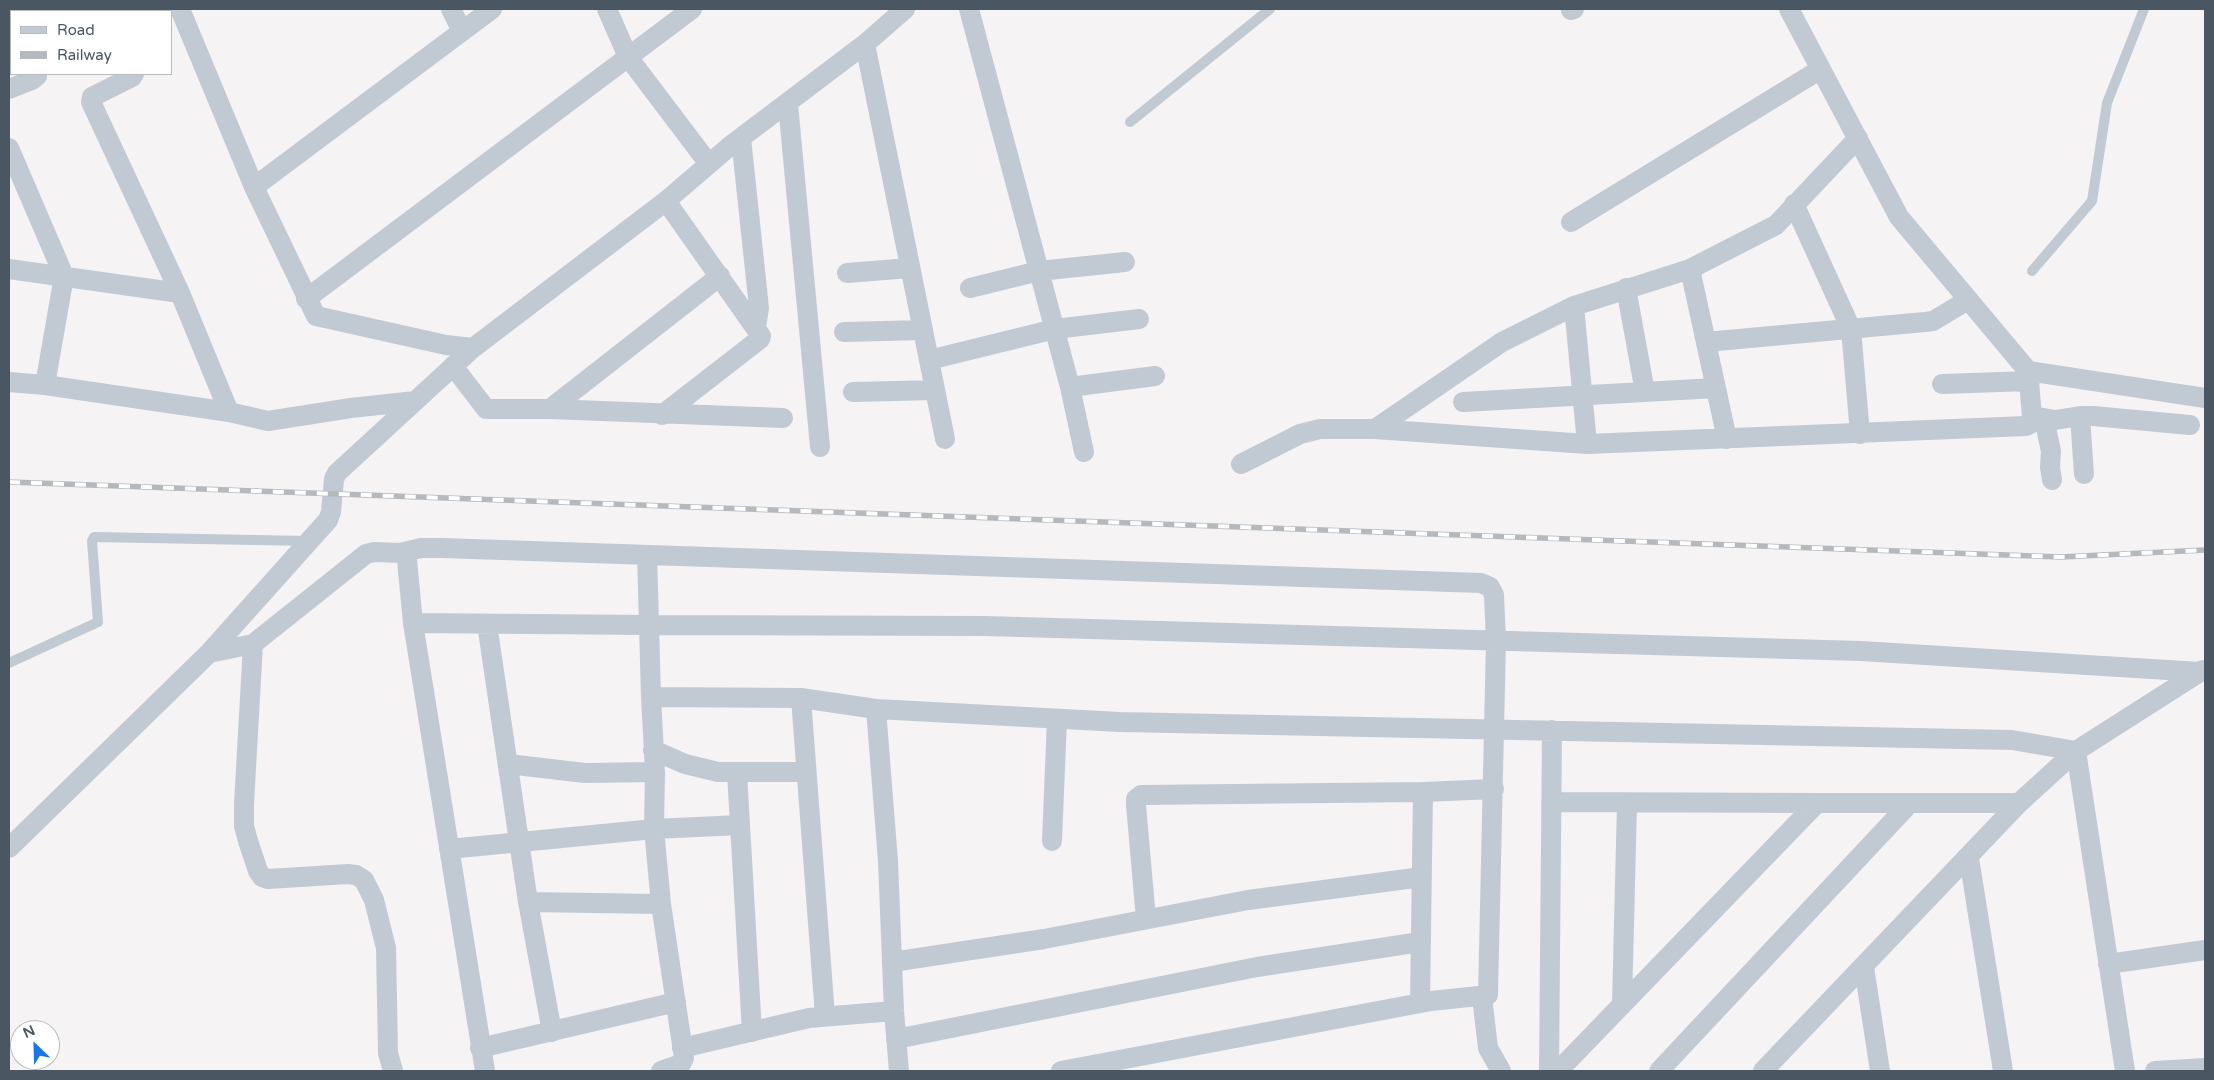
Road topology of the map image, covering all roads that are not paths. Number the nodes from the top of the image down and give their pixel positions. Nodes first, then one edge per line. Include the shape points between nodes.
1 (180, 9) edge
2 (451, 9) edge
3 (492, 9) edge
4 (607, 9) edge
5 (692, 9) edge
6 (969, 9) edge
7 (1270, 9) edge
8 (1789, 9) edge
9 (2144, 9) edge
10 (897, 11) edge
11 (462, 31) junction
12 (865, 44) junction
13 (628, 57) junction
14 (1821, 69) junction
15 (37, 75) edge
16 (133, 75) edge
17 (9, 89) edge
18 (788, 104) junction
19 (1130, 122) dead end
20 (741, 138) junction
21 (1858, 138) junction
22 (9, 148) edge
23 (709, 164) junction
24 (254, 187) junction
25 (666, 201) junction
26 (1794, 204) junction
27 (1571, 222) dead end
28 (1125, 262) dead end
29 (910, 268) junction
30 (1690, 268) junction
31 (9, 269) edge
32 (1039, 271) junction
33 (2032, 271) dead end
34 (847, 273) dead end
35 (64, 276) junction
36 (720, 276) junction
37 (970, 288) dead end
38 (1626, 288) junction
39 (180, 293) junction
40 (306, 299) junction
41 (1968, 300) junction
42 (1574, 306) junction
43 (1139, 319) dead end
44 (756, 327) junction
45 (1055, 329) junction
46 (1851, 329) junction
47 (923, 330) junction
48 (844, 332) dead end
49 (1706, 342) junction
50 (473, 348) junction
51 (929, 360) junction
52 (453, 366) junction
53 (1155, 376) dead end
54 (2029, 376) junction
55 (9, 382) edge
56 (1942, 384) dead end
57 (45, 385) junction
58 (1070, 387) junction
59 (1716, 388) junction
60 (935, 390) junction
61 (853, 392) dead end
62 (1645, 392) junction
63 (1582, 395) junction
64 (2205, 398) edge
65 (415, 401) junction
66 (1463, 402) dead end
67 (550, 409) junction
68 (229, 412) junction
69 (662, 415) junction
70 (2080, 416) junction
71 (783, 418) dead end
72 (2038, 418) junction
73 (2190, 425) dead end
74 (1376, 429) junction
75 (1860, 434) junction
76 (945, 439) dead end
77 (1727, 439) junction
78 (1587, 444) junction
79 (820, 447) dead end
80 (1084, 452) dead end
81 (1241, 464) dead end
82 (2084, 474) dead end
83 (2052, 480) dead end
84 (309, 541) junction
85 (400, 553) junction
86 (647, 555) junction
87 (413, 624) junction
88 (486, 624) junction
89 (649, 625) junction
90 (1496, 642) junction
91 (253, 644) junction
92 (209, 653) junction
93 (9, 663) edge
94 (2203, 670) edge
95 (651, 697) junction
96 (801, 698) junction
97 (876, 709) junction
98 (1058, 719) junction
99 (1495, 729) junction
100 (1552, 730) junction
101 (653, 750) junction
102 (2076, 752) junction
103 (508, 764) junction
104 (655, 772) junction
105 (805, 772) junction
106 (737, 773) junction
107 (1494, 789) junction
108 (1423, 792) junction
109 (1551, 802) junction
110 (1627, 803) junction
111 (1817, 803) junction
112 (1910, 803) junction
113 (2019, 803) junction
114 (740, 825) junction
115 (654, 829) junction
116 (1052, 841) dead end
117 (520, 842) junction
118 (9, 848) edge
119 (448, 849) junction
120 (1969, 858) junction
121 (1422, 877) junction
122 (528, 902) junction
123 (661, 904) junction
124 (1146, 919) junction
125 (1420, 942) junction
126 (2205, 950) edge
127 (892, 962) junction
128 (2108, 964) junction
129 (1864, 967) junction
130 (1482, 997) junction
131 (676, 1002) junction
132 (1420, 1003) junction
133 (1622, 1004) junction
134 (894, 1011) junction
135 (825, 1016) junction
136 (552, 1032) junction
137 (752, 1032) junction
138 (896, 1039) junction
139 (480, 1048) junction
140 (682, 1048) junction
141 (2205, 1068) edge
142 (393, 1071) edge
143 (485, 1071) edge
144 (661, 1071) edge
145 (899, 1071) edge
146 (1061, 1071) edge
147 (1501, 1071) edge
148 (1549, 1071) edge
149 (1558, 1071) edge
150 (1659, 1071) edge
151 (1763, 1071) edge
152 (1880, 1071) edge
153 (2003, 1071) edge
154 (2125, 1071) edge
155 (2155, 1071) edge

1 - 24 street
2 - 11 street
3 - 11 street
4 - 13 street
5 - 13 street
6 - 32 street
7 - 19 lane
8 - 14 street
9 - 33 lane via 2106,102 2092,201
10 - 12 street
11 - 24 street
12 - 18 street
12 - 29 street
13 - 23 street
13 - 40 street
14 - 21 street
14 - 27 street
15 - 17 street
16 - 39 street via 92,97 91,102
18 - 20 street
18 - 79 street
20 - 23 street
20 - 44 street via 759,308
21 - 26 street
21 - 41 street via 1900,217
22 - 35 street
23 - 25 street
24 - 40 street
25 - 36 street
25 - 50 street
26 - 30 street via 1776,225
26 - 46 street
28 - 32 street
29 - 34 street
29 - 47 street
30 - 38 street
30 - 49 street
31 - 35 street
32 - 37 street
32 - 45 street
35 - 39 street
35 - 57 street
36 - 44 street
36 - 67 street
38 - 42 street
38 - 62 street
39 - 68 street
40 - 50 street via 316,316
41 - 46 street via 1933,320
41 - 54 street
42 - 63 street
42 - 74 street via 1502,342
43 - 45 street
44 - 69 street via 760,339
45 - 51 street
45 - 58 street
46 - 49 street
46 - 75 street
47 - 48 street
47 - 51 street
49 - 59 street
50 - 52 street
51 - 60 street
52 - 65 street
52 - 67 street via 486,409
53 - 58 street
54 - 56 street
54 - 64 street
54 - 72 street
55 - 57 street
57 - 68 street
58 - 80 street
59 - 62 street
59 - 77 street
60 - 61 street
60 - 76 street
62 - 63 street
63 - 66 street
63 - 78 street
65 - 68 street via 277,421
65 - 84 street via 337,473 330,517
67 - 69 street
69 - 71 street
70 - 72 street
70 - 73 street
70 - 82 street
72 - 75 street via 2026,426
72 - 83 street via 2051,451
74 - 78 street
74 - 81 street via 1309,431
75 - 77 street
77 - 78 street
84 - 92 street
84 - 93 lane via 94,537 98,622
85 - 86 street via 442,548
85 - 87 street via 407,560
85 - 91 street via 366,554
86 - 89 street
86 - 90 street via 1481,583 1490,587 1494,595
87 - 88 street
87 - 119 street
88 - 89 street
88 - 103 street
89 - 90 street via 985,626
89 - 95 street
90 - 94 street via 1861,651
90 - 99 street
91 - 92 street
91 - 142 street via 244,804 248,841 262,877 348,874 364,880 374,900 387,957 388,1053
92 - 118 street
94 - 102 street
95 - 96 street
95 - 101 street
96 - 97 street
96 - 105 street
97 - 98 street
97 - 127 street
98 - 99 street
98 - 116 street
99 - 100 street
99 - 107 street
100 - 102 street via 2012,740
100 - 109 street
101 - 104 street
101 - 106 street via 685,764
102 - 113 street
102 - 128 street
103 - 104 street via 586,773
103 - 117 street
104 - 115 street
105 - 106 street
105 - 135 street
106 - 114 street
107 - 108 street
107 - 130 street via 1490,990
108 - 121 street
108 - 124 street via 1141,795 1136,799 1136,805
109 - 110 street
109 - 148 street
110 - 111 street
110 - 133 street
111 - 112 street
111 - 133 street
112 - 113 street
112 - 150 street
113 - 120 street
114 - 115 street
114 - 137 street
115 - 117 street
115 - 123 street
117 - 119 street
117 - 122 street
119 - 139 street
120 - 129 street
120 - 153 street
121 - 124 street via 1242,901
121 - 125 street
122 - 123 street
122 - 136 street
123 - 131 street
124 - 127 street via 1044,939
125 - 132 street
125 - 138 street via 1256,967
126 - 128 street
127 - 134 street
128 - 154 street
129 - 151 street
129 - 152 street
130 - 132 street
130 - 147 street via 1488,1048
131 - 136 street
131 - 140 street
132 - 146 street
133 - 149 street
134 - 135 street
134 - 138 street
135 - 137 street
136 - 139 street
137 - 140 street
138 - 145 street
139 - 143 street
140 - 144 street via 684,1058 681,1064
141 - 155 street

